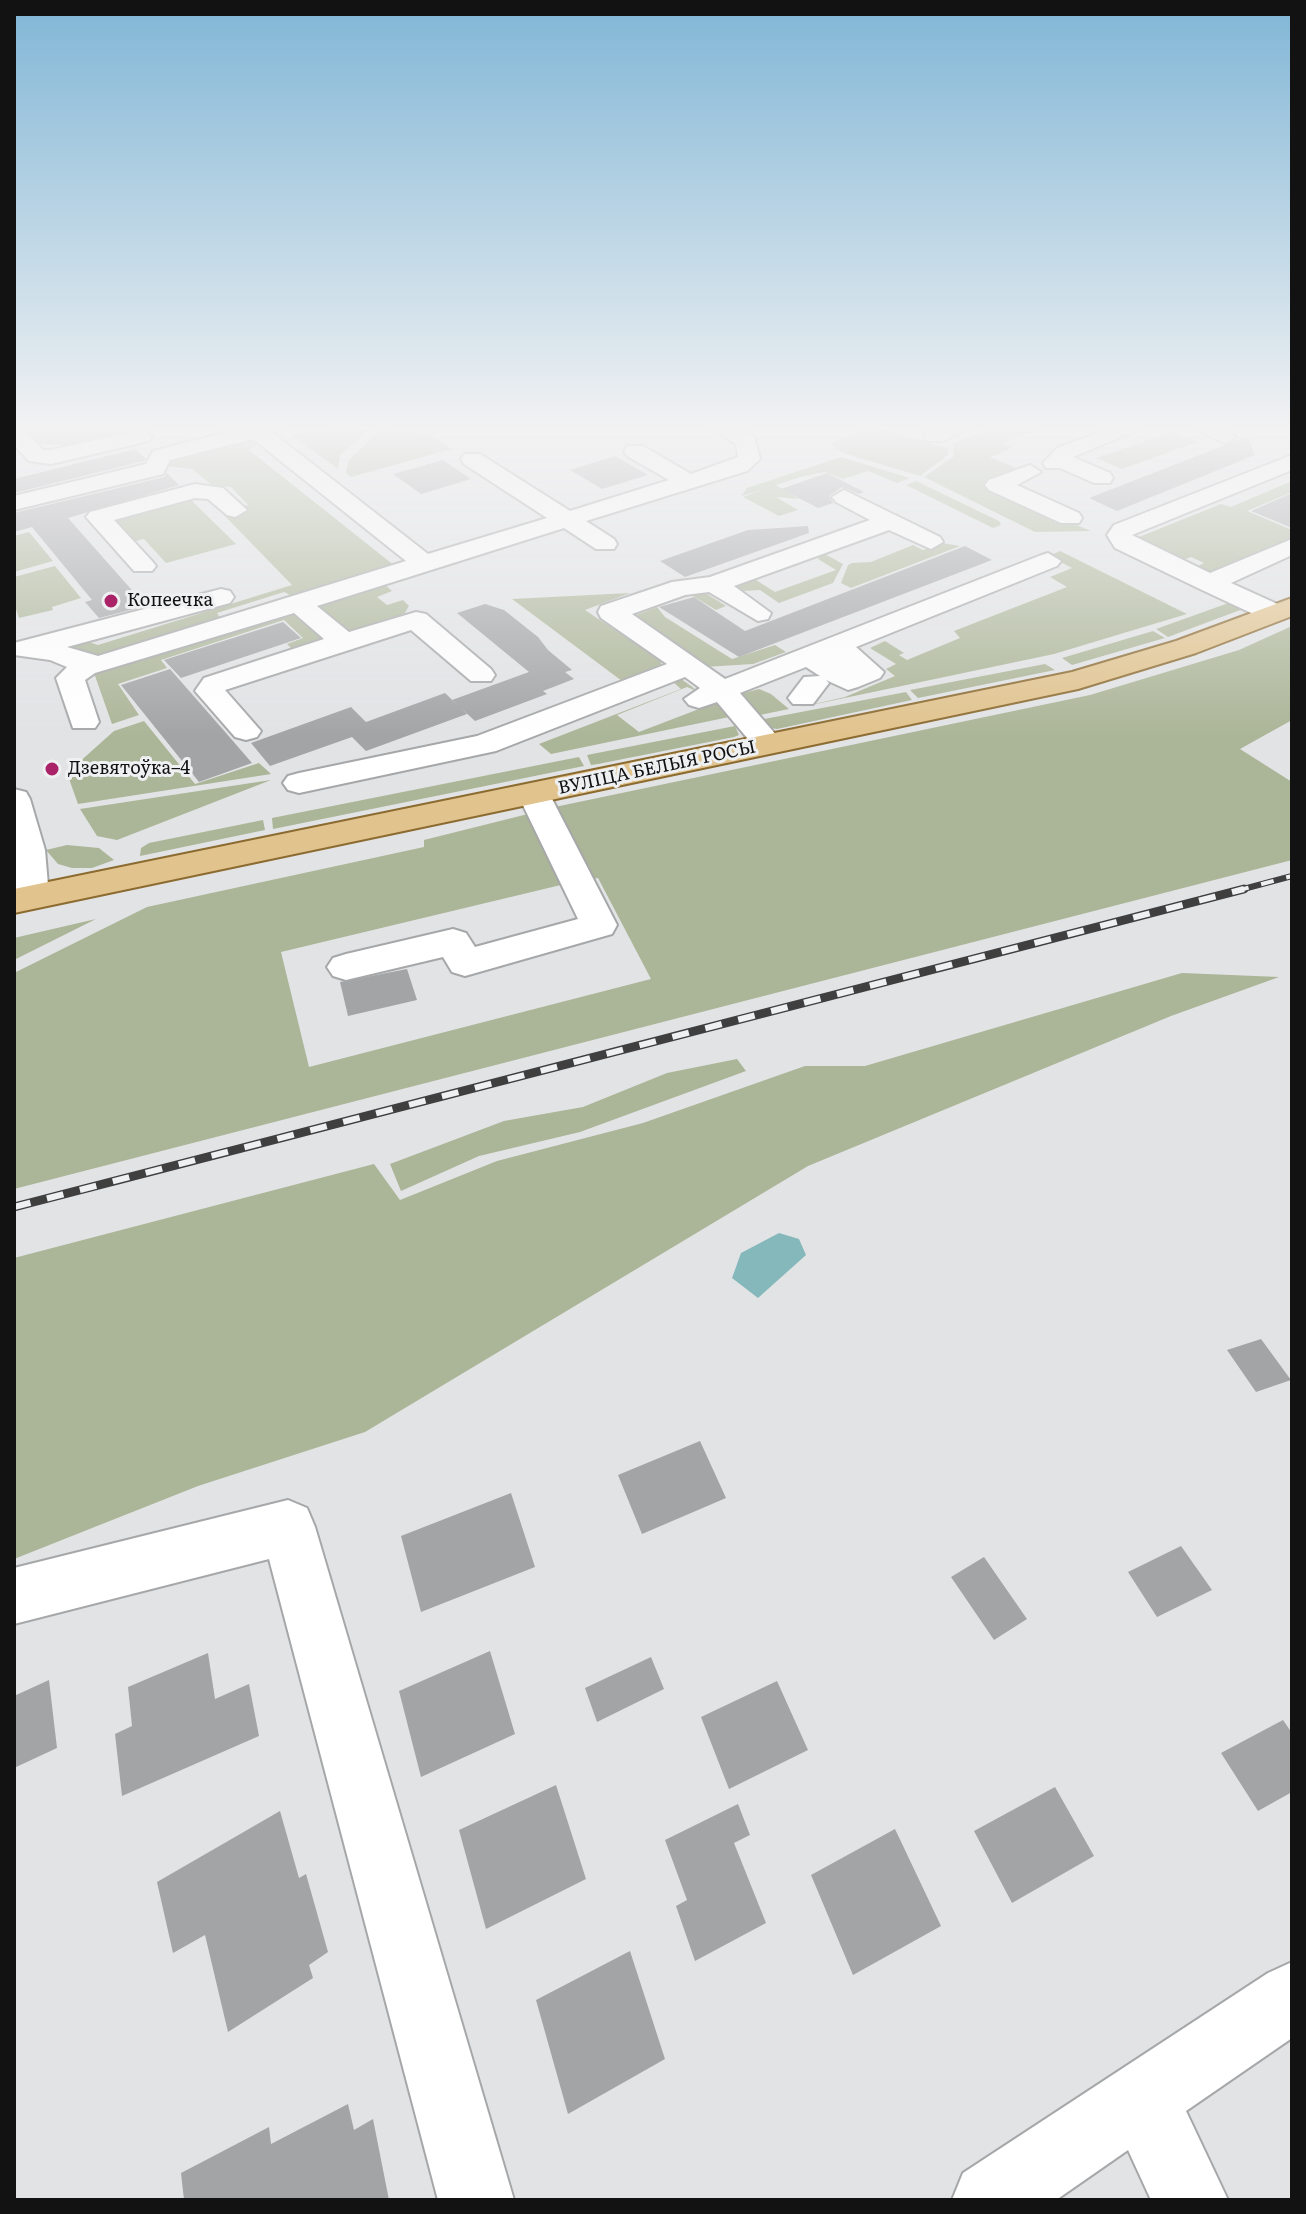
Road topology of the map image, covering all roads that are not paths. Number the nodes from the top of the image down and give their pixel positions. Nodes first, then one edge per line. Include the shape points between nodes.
1 (110, 530) edge
2 (364, 530) edge
3 (545, 530) edge
4 (583, 530) edge
5 (864, 530) edge
6 (908, 530) edge
7 (1123, 530) edge
8 (931, 542) dead end
9 (605, 544) dead end
10 (1292, 546) edge
11 (1048, 561) dead end
12 (143, 566) dead end
13 (1209, 583) junction
14 (714, 584) junction
15 (253, 587) dead end
16 (421, 589) junction
17 (298, 603) junction
18 (62, 610) dead end
19 (1283, 610) edge
20 (758, 613) dead end
21 (344, 642) junction
22 (19, 650) edge
23 (84, 651) junction
24 (689, 666) junction
25 (481, 675) dead end
26 (711, 694) junction
27 (84, 722) dead end
28 (246, 731) dead end
29 (769, 744) junction
30 (299, 783) dead end
31 (533, 793) junction
32 (14, 799) edge
33 (22, 899) edge
34 (346, 967) dead end
35 (14, 1596) edge
36 (1292, 1997) edge
37 (1141, 2097) junction
38 (476, 2200) edge
39 (990, 2200) edge
40 (1190, 2200) edge

1 - 12 street
2 - 16 street
3 - 16 street
4 - 9 street
5 - 14 street
6 - 8 street
7 - 13 street via 1119,535 1124,543
10 - 13 street
11 - 26 street via 823,670
13 - 19 street
14 - 20 street
14 - 24 street via 681,588 611,612
15 - 23 street
16 - 17 street
16 - 21 street
16 - 25 street
17 - 21 street
17 - 23 street via 100,664
18 - 23 street
19 - 29 main road, ВУЛІЦА БЕЛЫЯ РОСЫ via 1078,680
21 - 28 street via 214,684 210,691
22 - 23 street
23 - 27 street via 70,678
24 - 26 street
24 - 30 street via 485,744
26 - 29 street
29 - 31 main road, ВУЛІЦА БЕЛЫЯ РОСЫ
31 - 33 main road, ВУЛІЦА БЕЛЫЯ РОСЫ
31 - 34 street via 599,925 465,963 453,942
32 - 33 street via 28,850
35 - 38 street via 288,1527
36 - 37 street
37 - 39 street
37 - 40 street

